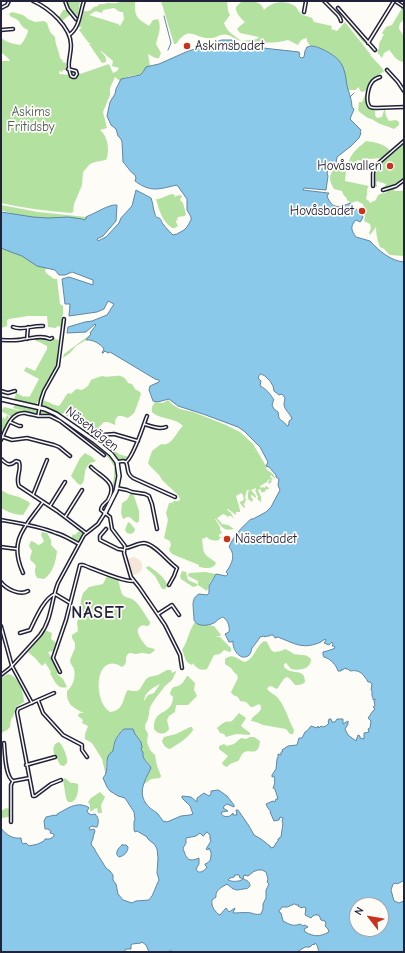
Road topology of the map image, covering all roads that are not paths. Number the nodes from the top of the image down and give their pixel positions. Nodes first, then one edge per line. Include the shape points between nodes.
1 (8, 1) edge
2 (33, 1) edge
3 (66, 1) edge
4 (84, 1) edge
5 (306, 1) edge
6 (324, 1) edge
7 (394, 1) edge
8 (1, 8) edge
9 (338, 8) dead end
10 (404, 8) edge
11 (304, 12) dead end
12 (76, 18) dead end
13 (341, 21) dead end
14 (13, 29) dead end
15 (1, 30) edge
16 (69, 35) junction
17 (368, 43) junction
18 (375, 50) dead end
19 (68, 69) junction
20 (387, 70) dead end
21 (380, 77) dead end
22 (404, 91) edge
23 (404, 107) edge
24 (404, 141) edge
25 (404, 180) edge
26 (373, 186) dead end
27 (382, 190) dead end
28 (64, 319) dead end
29 (43, 326) dead end
30 (13, 327) dead end
31 (28, 327) junction
32 (52, 338) dead end
33 (28, 339) junction
34 (1, 340) edge
35 (1, 391) edge
36 (15, 391) dead end
37 (1, 399) edge
38 (39, 408) junction
39 (38, 416) junction
40 (147, 416) dead end
41 (10, 422) junction
42 (144, 424) junction
43 (21, 426) dead end
44 (166, 427) dead end
45 (101, 435) dead end
46 (2, 437) junction
47 (1, 440) edge
48 (138, 441) junction
49 (104, 455) dead end
50 (70, 456) dead end
51 (1, 459) edge
52 (47, 460) dead end
53 (117, 462) junction
54 (126, 462) junction
55 (91, 467) dead end
56 (65, 482) dead end
57 (117, 488) junction
58 (82, 490) dead end
59 (33, 495) junction
60 (175, 497) dead end
61 (43, 502) junction
62 (50, 506) junction
63 (105, 513) junction
64 (65, 517) junction
65 (1, 520) edge
66 (26, 525) junction
67 (106, 529) dead end
68 (157, 529) dead end
69 (86, 533) junction
70 (79, 544) junction
71 (1, 548) edge
72 (17, 549) junction
73 (124, 549) junction
74 (23, 573) dead end
75 (133, 580) junction
76 (1, 582) edge
77 (169, 585) dead end
78 (28, 591) dead end
79 (55, 594) junction
80 (70, 603) junction
81 (158, 614) junction
82 (179, 615) dead end
83 (1, 626) edge
84 (20, 633) dead end
85 (12, 666) junction
86 (182, 668) dead end
87 (60, 672) dead end
88 (1, 675) edge
89 (54, 693) dead end
90 (38, 700) junction
91 (32, 703) junction
92 (4, 743) dead end
93 (55, 757) dead end
94 (87, 758) dead end
95 (26, 765) junction
96 (29, 778) junction
97 (61, 780) dead end
98 (13, 781) junction
99 (11, 822) dead end

1 - 8 street via 7,5
2 - 16 street via 41,3 58,19
3 - 12 street via 68,9
4 - 16 street via 78,21
5 - 11 street
6 - 13 street
7 - 10 street
7 - 17 street
9 - 17 street
14 - 15 street
16 - 19 street via 71,46
17 - 18 street
19 - 19 street via 71,76 75,77 76,71
20 - 22 street
21 - 23 street via 373,81 369,89 369,106
24 - 26 street via 374,167
25 - 27 street via 396,186
28 - 38 street via 58,366 44,392
29 - 31 street
30 - 31 street
31 - 33 street
32 - 33 street
33 - 34 street
35 - 36 street
37 - 38 street, Näsetvägen
38 - 39 street
38 - 53 street, Näsetvägen via 62,417 108,452
39 - 41 street via 22,413
39 - 49 street via 50,416 60,421
40 - 42 street
41 - 43 street
41 - 46 street
42 - 44 street via 158,428
42 - 48 street
45 - 48 street via 114,434
46 - 47 street
46 - 50 street via 12,440 27,438 49,443
48 - 54 street
51 - 59 street via 11,465 19,462 18,485
52 - 59 street
53 - 54 street
53 - 57 street, Näsetvägen
54 - 60 street via 132,477
55 - 63 street via 107,479 111,486 110,496 101,508
56 - 62 street
57 - 63 street, Näsetvägen
57 - 68 street via 149,496
58 - 64 street
59 - 61 street
61 - 62 street
61 - 66 street
62 - 64 street
63 - 69 street via 98,524
63 - 73 street via 110,517 112,529 124,545
64 - 69 street
65 - 66 street
66 - 70 street via 58,533
66 - 72 street
67 - 73 street via 100,540 118,550
69 - 70 street
70 - 79 street via 58,583
71 - 72 street
72 - 74 street
73 - 75 street
73 - 77 street via 143,543 154,548 177,568
75 - 80 street via 122,580 81,565
75 - 81 street
76 - 78 street via 11,590 24,593
79 - 80 street
79 - 84 street via 46,601 30,630
79 - 85 street via 44,629
80 - 87 street via 53,658
81 - 82 street via 172,605
81 - 86 street via 181,658
83 - 85 street
85 - 88 street
85 - 91 street
89 - 90 street
90 - 91 street
90 - 94 street via 43,713 64,736 82,745
91 - 95 street via 19,708 17,712
92 - 98 street via 8,772
93 - 95 street
95 - 96 street
96 - 97 street via 34,797
96 - 98 street
98 - 99 street

